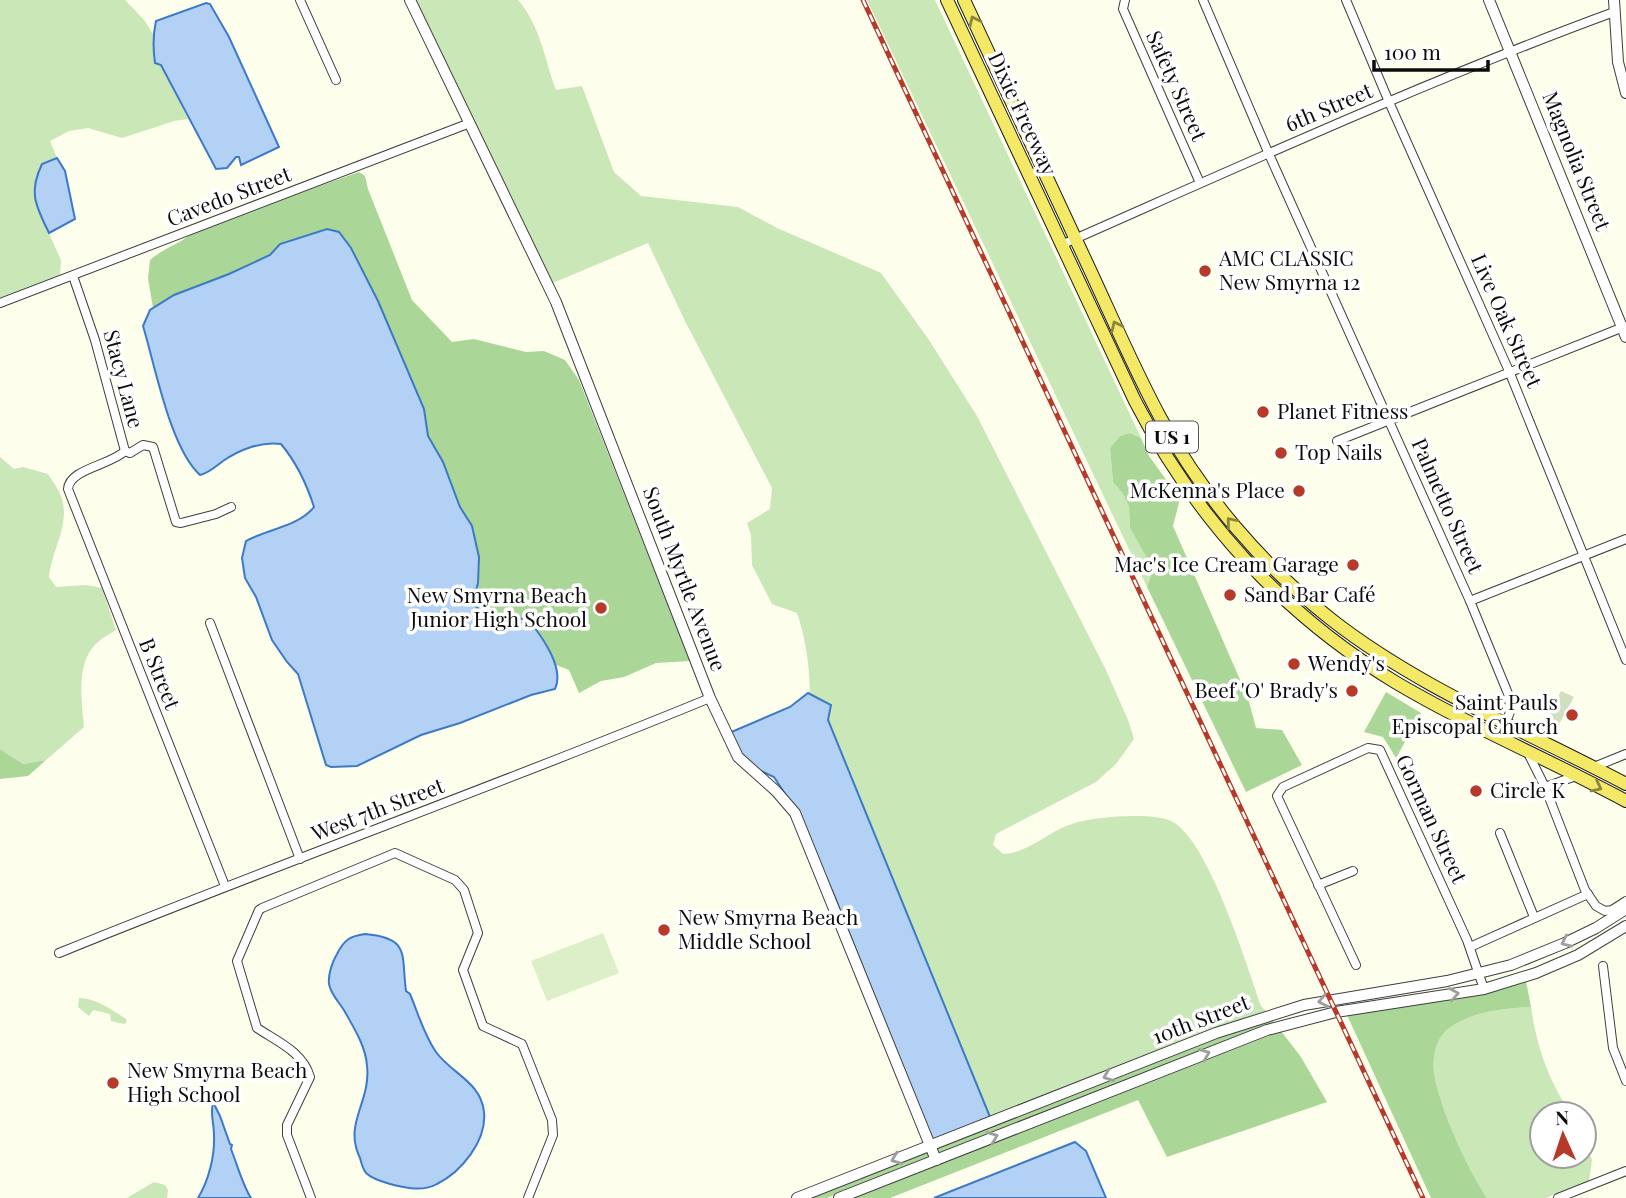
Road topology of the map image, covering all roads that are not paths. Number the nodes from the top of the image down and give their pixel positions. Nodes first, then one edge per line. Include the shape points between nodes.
1 (300, 0) edge
2 (410, 0) edge
3 (947, 0) edge
4 (964, 0) edge
5 (1203, 0) edge
6 (1346, 0) edge
7 (1489, 0) edge
8 (1614, 0) edge
9 (1124, 1) edge
10 (1614, 12) junction
11 (986, 48) junction
12 (1511, 50) junction
13 (973, 55) junction
14 (336, 80) dead end
15 (1626, 93) edge
16 (1389, 102) junction
17 (470, 123) junction
18 (1268, 152) junction
19 (1200, 183) junction
20 (1075, 239) junction
21 (1061, 244) junction
22 (73, 276) junction
23 (0, 303) edge
24 (1625, 330) edge
25 (1136, 368) junction
26 (1509, 371) junction
27 (1122, 375) junction
28 (1389, 419) junction
29 (1337, 441) dead end
30 (125, 452) junction
31 (1208, 492) junction
32 (1194, 500) junction
33 (231, 507) dead end
34 (1626, 539) edge
35 (1584, 554) junction
36 (1470, 601) junction
37 (1313, 605) junction
38 (1304, 618) junction
39 (210, 623) dead end
40 (1356, 637) junction
41 (1346, 650) junction
42 (1626, 660) edge
43 (710, 698) junction
44 (1471, 722) junction
45 (1506, 722) junction
46 (1530, 734) junction
47 (1500, 737) junction
48 (1527, 750) junction
49 (1626, 754) edge
50 (1594, 767) junction
51 (1576, 776) junction
52 (1626, 784) edge
53 (1545, 788) junction
54 (1626, 801) edge
55 (1500, 833) dead end
56 (300, 859) junction
57 (1353, 871) dead end
58 (1318, 885) junction
59 (225, 886) junction
60 (1588, 894) junction
61 (1626, 901) edge
62 (1626, 909) edge
63 (1534, 917) junction
64 (1626, 926) edge
65 (1470, 947) junction
66 (58, 953) dead end
67 (1356, 965) dead end
68 (1603, 966) dead end
69 (1479, 973) junction
70 (1484, 989) junction
71 (1366, 994) junction
72 (1296, 1007) junction
73 (1368, 1007) junction
74 (1302, 1020) junction
75 (1626, 1081) edge
76 (930, 1146) junction
77 (936, 1160) junction
78 (1626, 1171) edge
79 (311, 1198) edge
80 (528, 1198) edge
81 (797, 1198) edge
82 (839, 1198) edge
83 (1558, 1198) edge

1 - 14 street
2 - 17 street, South Myrtle Avenue
3 - 13 main road, Dixie Freeway / US 1
11 -> 4 main road, Dixie Freeway / US 1
5 - 18 street, Palmetto Street
6 - 16 street, Live Oak Street
7 - 12 street, Magnolia Street
8 - 10 street
9 - 19 street, Safety Street via 1123,9
10 - 12 street, 6th Street
10 - 15 street
11 - 13 street
11 - 20 main road, Dixie Freeway / US 1
12 - 16 street, 6th Street
12 - 24 street, Magnolia Street
13 - 21 main road, Dixie Freeway / US 1
16 - 18 street, 6th Street
16 - 26 street, Live Oak Street
17 - 22 street, Cavedo Street
17 - 43 street, South Myrtle Avenue via 556,302
18 - 19 street, 6th Street
18 - 28 street, Palmetto Street
19 - 20 street, 6th Street
20 - 21 street, 6th Street
25 -> 20 main road, US 1
21 - 27 main road, US 1
22 - 23 street, Cavedo Street
22 - 30 street, Stacy Lane
24 - 26 street
25 - 27 street
25 - 31 main road, US 1
26 - 28 street
26 - 35 street, Live Oak Street
27 - 32 main road, US 1 via 1159,447
28 - 29 street
28 - 36 street, Palmetto Street
30 - 33 street, Stacy Lane via 143,445 153,447 176,522
30 - 59 street, B Street via 74,477 68,483 70,500
31 - 32 street
37 -> 31 main road, US 1 via 1260,554
32 - 38 main road, US 1 via 1247,563
34 - 35 street
35 - 36 street
35 - 42 street, Live Oak Street
36 - 45 street, Palmetto Street via 1509,696
37 - 38 street
37 - 40 main road, US 1
38 - 41 main road, US 1
39 - 56 street
40 - 41 street
40 - 45 main road, US 1 via 1418,677
41 - 44 main road, US 1
43 - 56 street, West 7th Street
43 - 76 street, South Myrtle Avenue via 737,757 794,813
44 - 45 main road
44 - 47 main road, US 1
45 - 46 main road, US 1
46 - 47 main road
46 - 50 main road, US 1
47 - 48 main road, US 1
48 - 51 main road, US 1
48 - 53 street
49 - 50 street
50 - 52 main road, US 1
51 - 53 street
51 -> 54 main road, US 1
53 - 60 street
55 - 63 street
56 - 59 street, West 7th Street
57 - 58 street
58 - 65 street, Gorman Street via 1277,796 1283,787 1374,747 1380,750
58 - 67 street, Gorman Street
59 - 66 street, West 7th Street
60 - 61 street via 1595,906 1605,911
60 - 63 street
62 -> 69 street, 10th Street via 1565,943
63 - 65 street
64 - 70 street, 10th Street via 1578,955
65 - 69 street, Gorman Street
68 - 75 street via 1613,1048
69 - 70 street, Gorman Street
69 - 71 street, 10th Street
73 -> 70 street, 10th Street
71 -> 72 street, 10th Street
71 - 73 street
72 - 74 street
72 -> 76 street, 10th Street via 1216,1033
73 - 74 street, 10th Street
77 -> 74 street, 10th Street
76 - 77 street, South Myrtle Avenue
76 -> 81 street, 10th Street
77 - 82 street, 10th Street
78 - 83 street
79 - 80 street via 287,1135 287,1125 310,1077 308,1070 298,1055 257,1028 237,961 262,908 395,853 455,880 464,890 478,933 463,970 483,1026 522,1044 552,1120 553,1135

